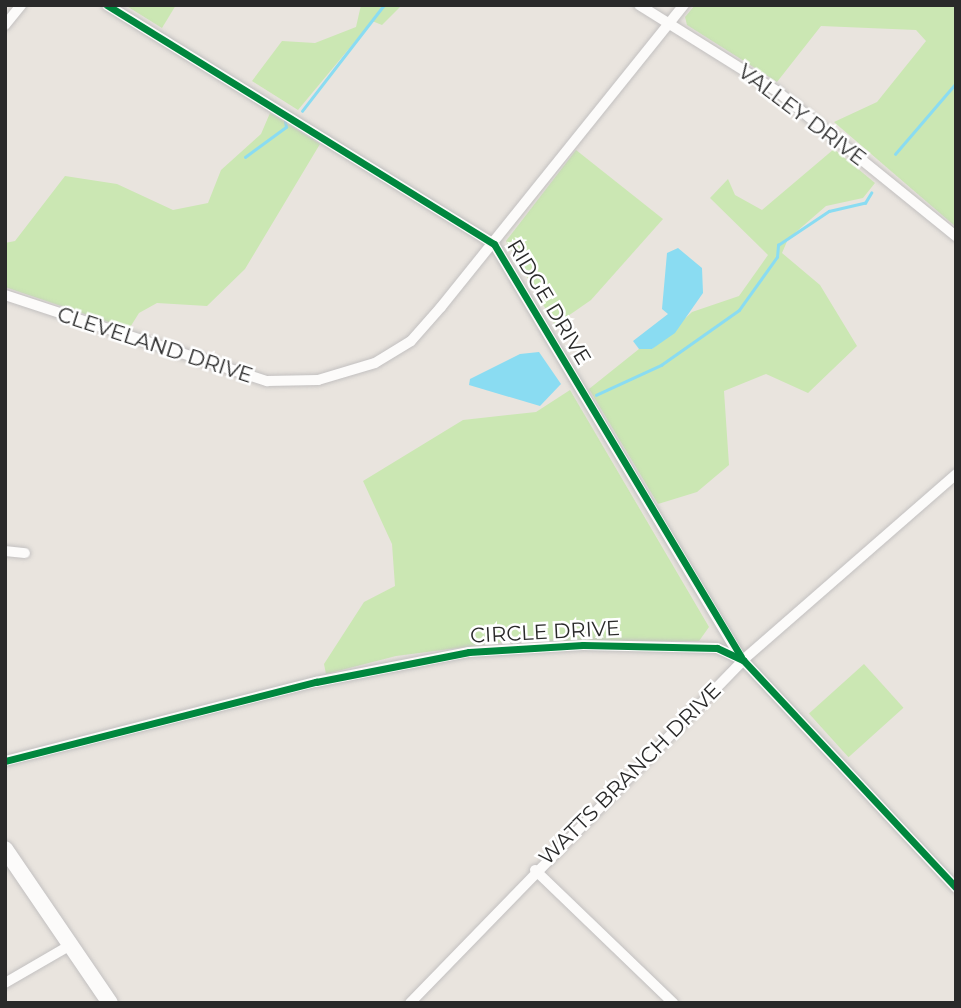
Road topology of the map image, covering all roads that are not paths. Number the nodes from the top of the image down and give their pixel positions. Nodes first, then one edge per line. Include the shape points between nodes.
1 (21, 5) edge
2 (107, 5) edge
3 (639, 5) edge
4 (684, 5) edge
5 (668, 23) junction
6 (5, 25) edge
7 (956, 236) edge
8 (494, 244) junction
9 (5, 295) edge
10 (956, 474) edge
11 (5, 551) edge
12 (24, 553) dead end
13 (743, 660) junction
14 (5, 761) edge
15 (5, 849) edge
16 (536, 870) junction
17 (956, 888) edge
18 (66, 947) junction
19 (5, 983) edge
20 (110, 1003) edge
21 (410, 1003) edge
22 (673, 1003) edge

1 - 6 street
2 - 8 street, RIDGE DRIVE
3 - 5 street, VALLEY DRIVE
4 - 5 street, CLEVELAND DRIVE
5 - 7 street, VALLEY DRIVE via 778,92
5 - 8 street, CLEVELAND DRIVE
8 - 9 street, CLEVELAND DRIVE via 411,341 345,374 300,382 224,371
8 - 13 street, RIDGE DRIVE
10 - 13 street, WATTS BRANCH DRIVE
11 - 12 street
13 - 14 street, CIRCLE DRIVE via 717,648 635,645 469,652 316,682
13 - 16 street, WATTS BRANCH DRIVE
13 - 17 street, CIRCLE DRIVE
15 - 18 main road
16 - 21 street, WATTS BRANCH DRIVE
16 - 22 street
18 - 19 street
18 - 20 main road

